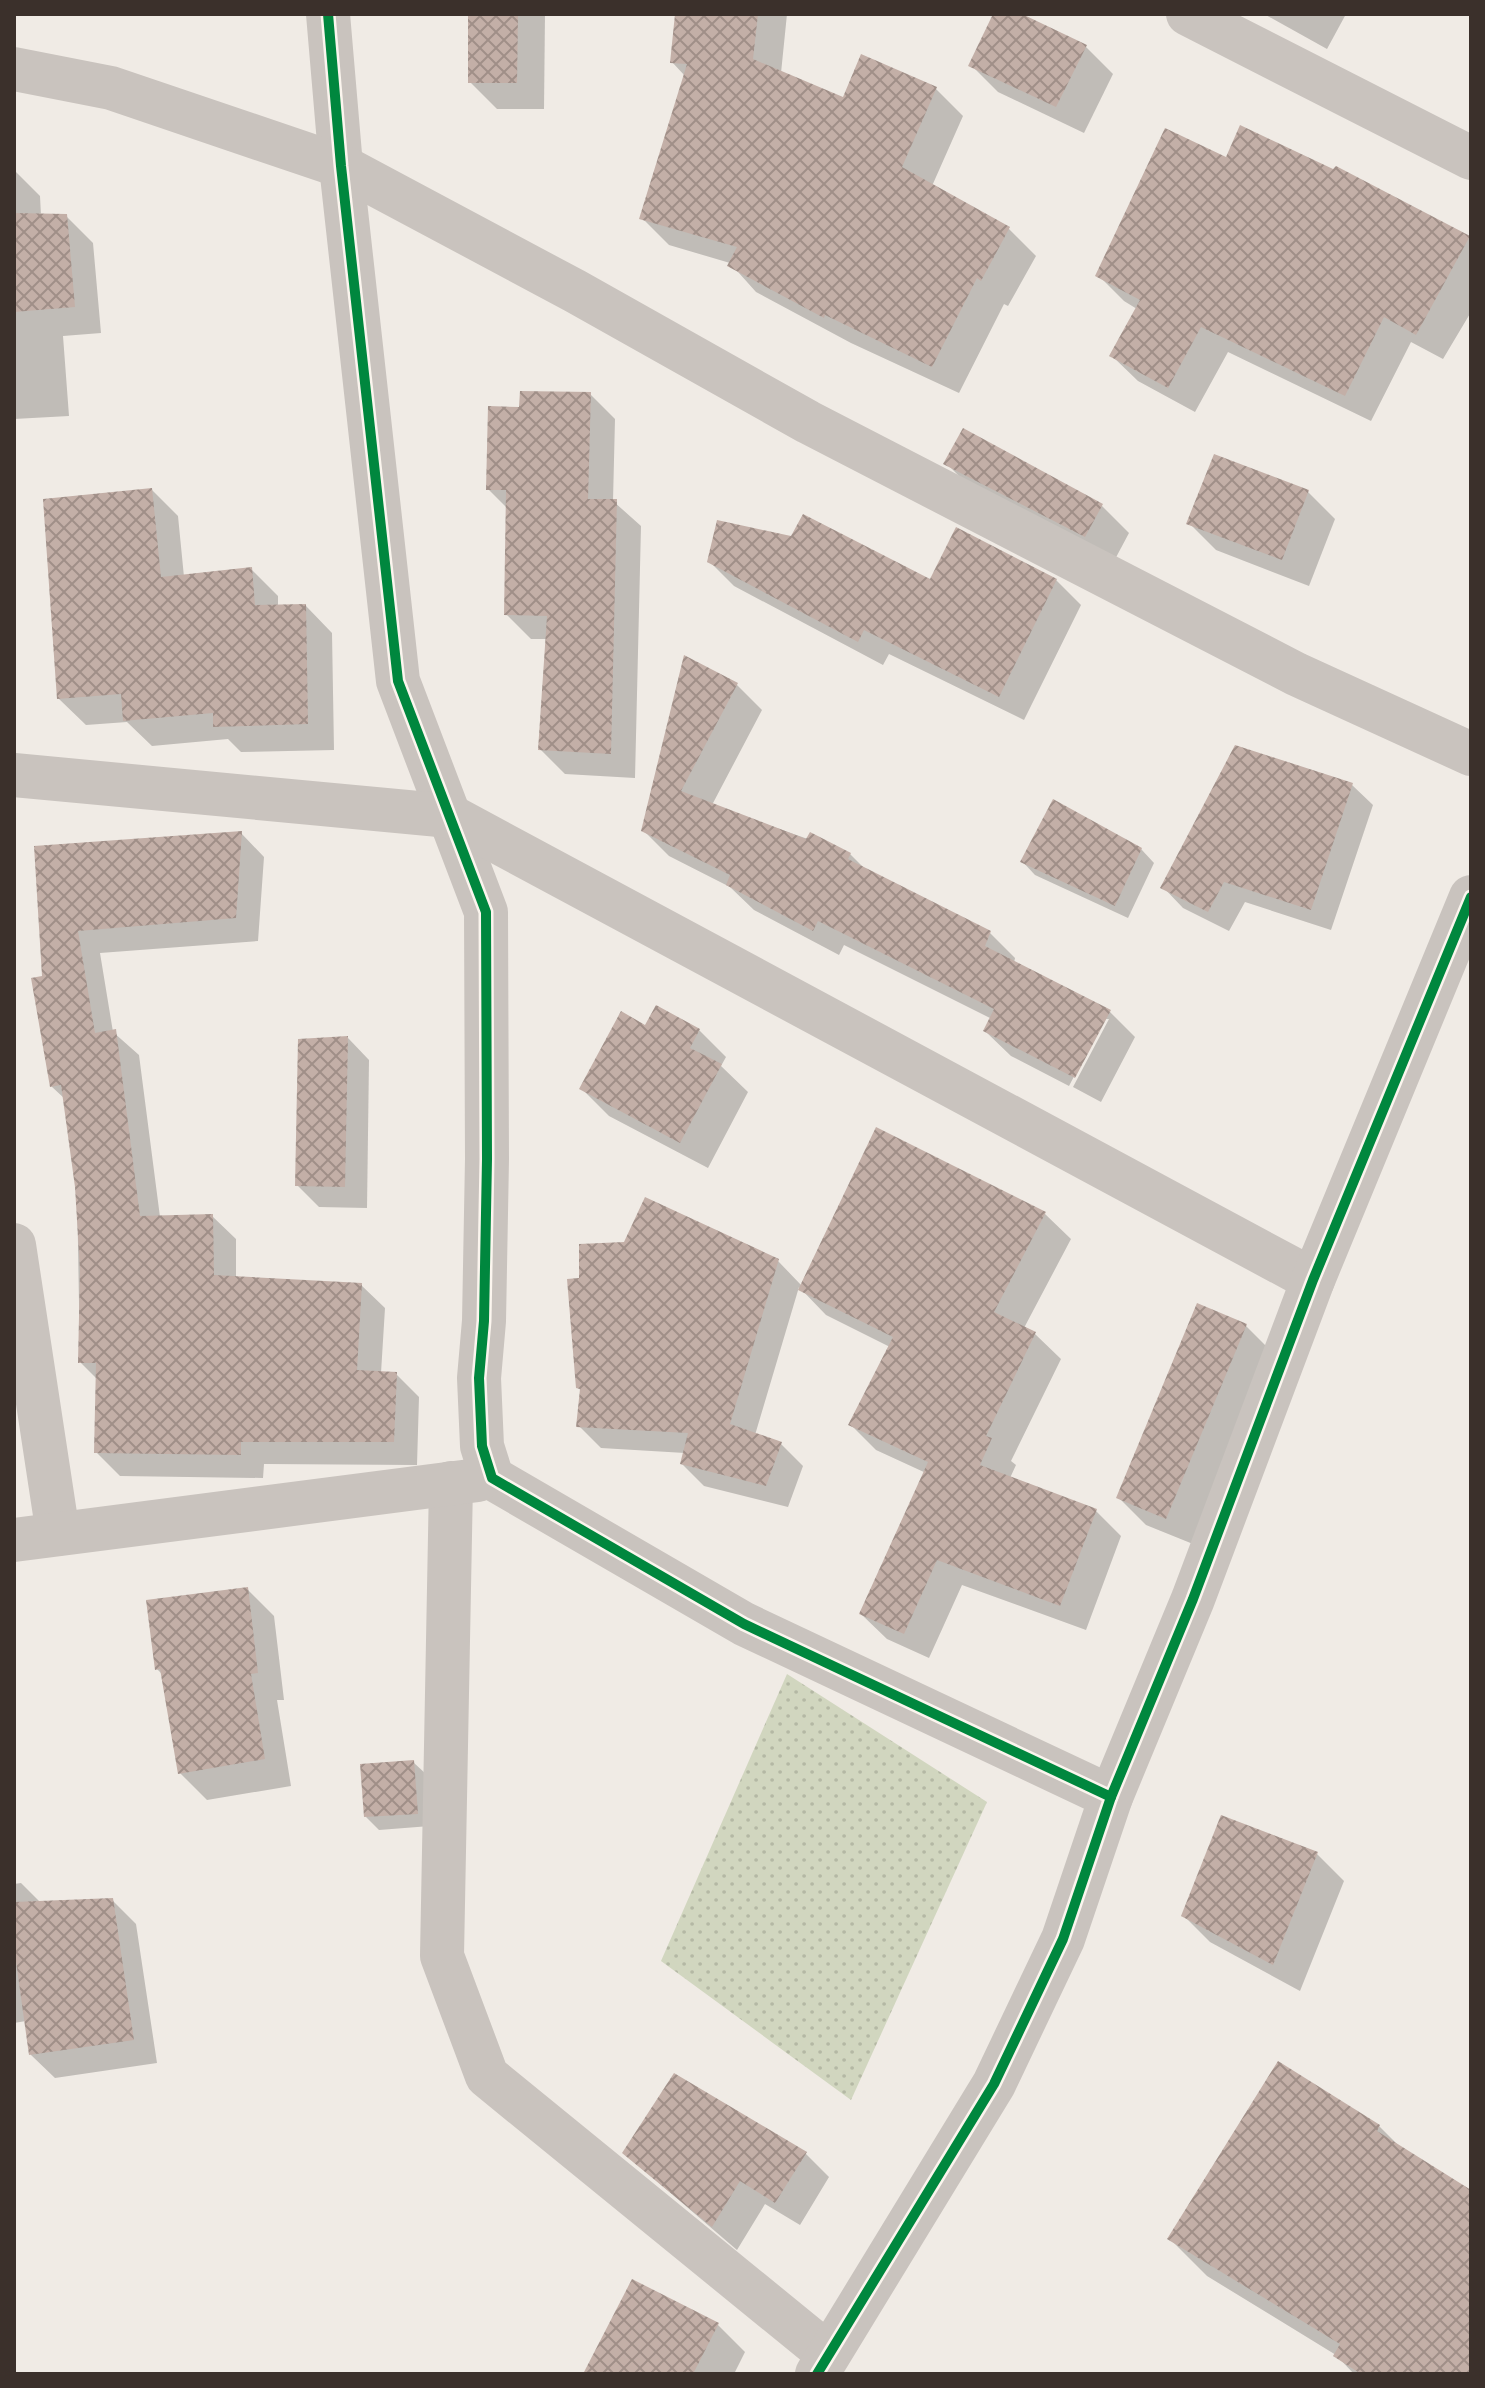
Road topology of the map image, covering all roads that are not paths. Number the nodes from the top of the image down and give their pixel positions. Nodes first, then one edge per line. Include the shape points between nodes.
1 (328, 14) edge
2 (1188, 14) edge
3 (14, 69) edge
4 (1471, 158) edge
5 (341, 166) junction
6 (1471, 754) edge
7 (14, 775) edge
8 (450, 816) junction
9 (1471, 897) edge
10 (14, 1245) edge
11 (1313, 1280) junction
12 (472, 1480) junction
13 (58, 1534) junction
14 (14, 1540) edge
15 (1111, 1797) junction
16 (822, 2364) edge

1 - 5 street
2 - 4 street
3 - 5 street via 111,88
5 - 6 street via 822,429 1296,674
5 - 8 street via 398,681
7 - 8 street
8 - 11 street
8 - 12 street via 486,912 482,1446
9 - 11 street
10 - 13 street
11 - 15 street via 1193,1599
12 - 13 street
12 - 15 street via 744,1624
12 - 16 street via 442,1956 487,2076
13 - 14 street
15 - 16 street via 1063,1939 994,2084

